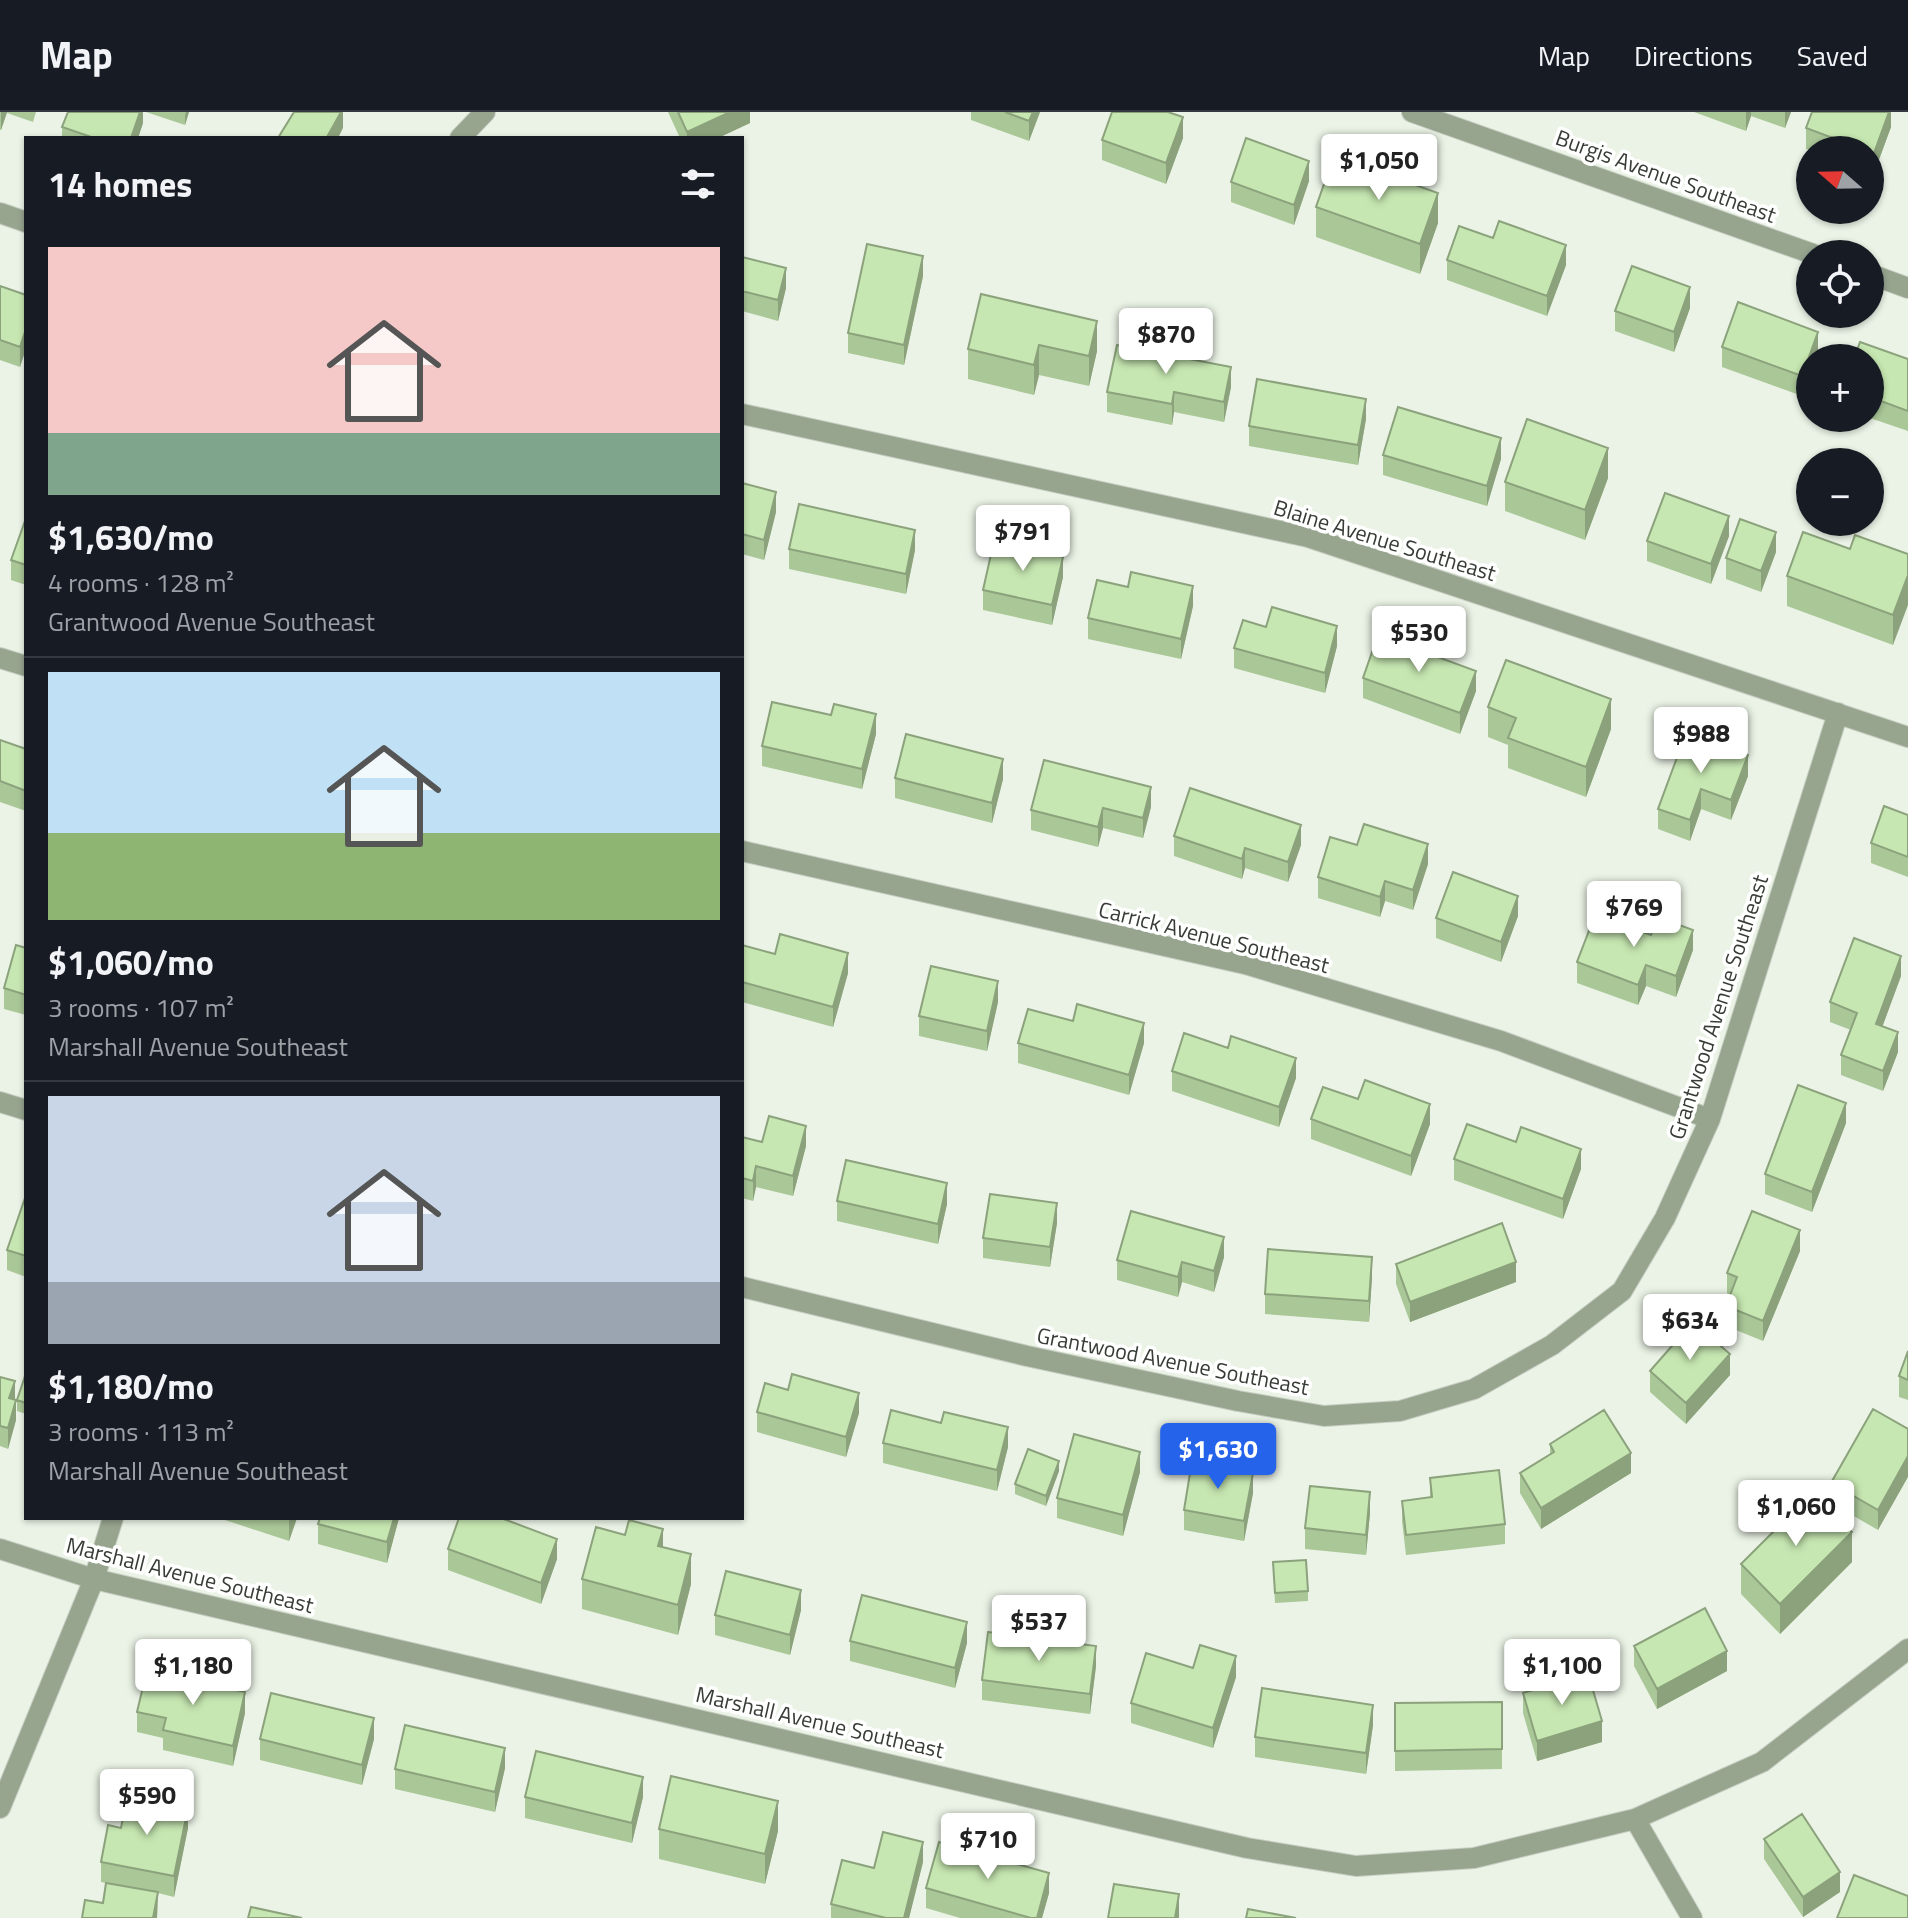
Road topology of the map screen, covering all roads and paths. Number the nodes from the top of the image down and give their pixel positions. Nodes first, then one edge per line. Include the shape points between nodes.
1 (485, 112) edge
2 (1412, 112) edge
3 (462, 136) edge
4 (0, 213) edge
5 (24, 221) edge
6 (1796, 248) edge
7 (1884, 279) edge
8 (1908, 288) edge
9 (744, 414) edge
10 (0, 658) edge
11 (24, 665) edge
12 (1838, 713) junction
13 (1908, 737) edge
14 (744, 851) edge
15 (0, 1102) edge
16 (24, 1109) edge
17 (1710, 1119) junction
18 (744, 1287) edge
19 (112, 1520) edge
20 (0, 1549) edge
21 (94, 1579) junction
22 (1908, 1649) edge
23 (0, 1808) edge
24 (1635, 1819) junction
25 (1692, 1918) edge

1 - 3 street
2 - 6 street, Burgis Avenue Southeast
4 - 5 street
7 - 8 street
9 - 12 street, Blaine Avenue Southeast via 1308,537
10 - 11 street
12 - 13 street, Blaine Avenue Southeast
12 - 17 street, Grantwood Avenue Southeast
14 - 17 street, Carrick Avenue Southeast via 1245,964 1501,1041
15 - 16 street
17 - 18 street, Grantwood Avenue Southeast via 1665,1218 1622,1291 1552,1345 1474,1389 1400,1411 1324,1416 1238,1401
19 - 21 street
20 - 21 street, Marshall Avenue Southeast
21 - 23 street
21 - 24 street, Marshall Avenue Southeast via 1247,1848 1356,1866 1474,1858
22 - 24 street, Marshall Avenue Southeast via 1762,1762
24 - 25 street

